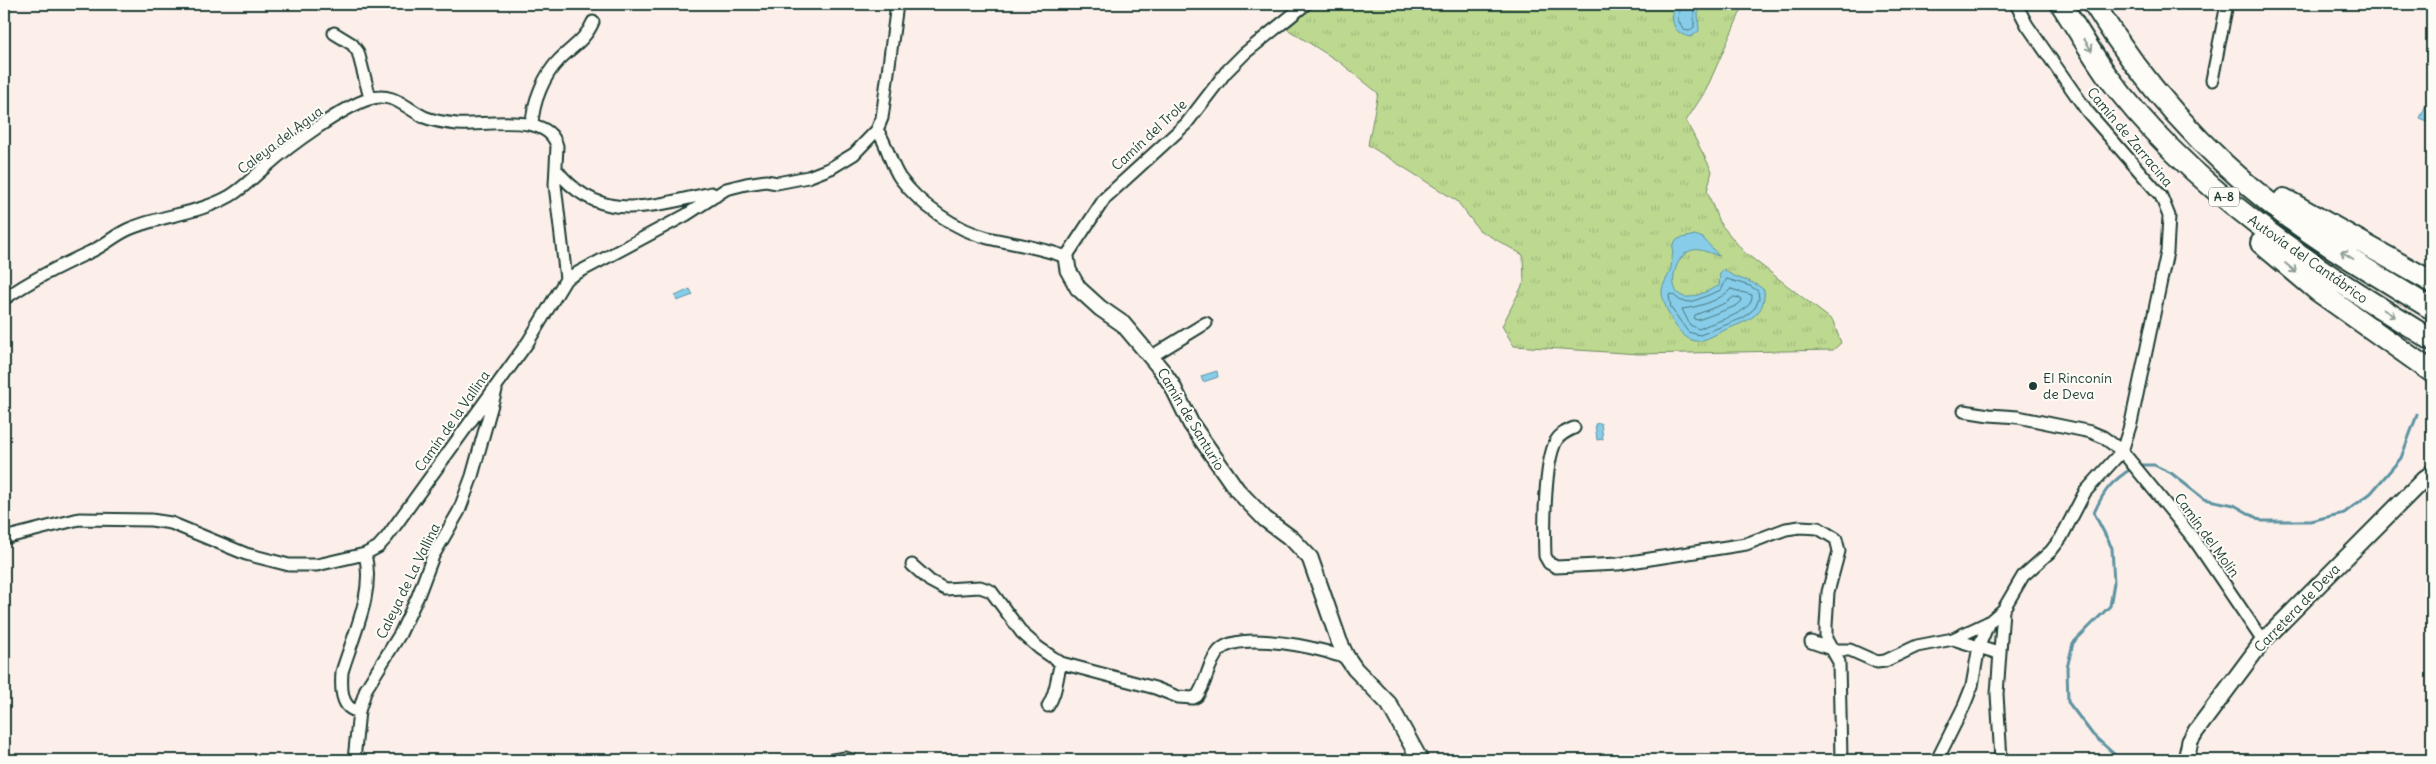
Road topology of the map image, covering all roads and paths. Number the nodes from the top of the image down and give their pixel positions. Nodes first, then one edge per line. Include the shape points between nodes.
1 (897, 4) edge
2 (1306, 4) edge
3 (2016, 4) edge
4 (2061, 4) edge
5 (2094, 4) edge
6 (2104, 4) edge
7 (2227, 4) edge
8 (593, 22) dead end
9 (334, 33) dead end
10 (2212, 80) dead end
11 (370, 98) junction
12 (532, 124) junction
13 (877, 130) junction
14 (2159, 136) junction
15 (556, 169) junction
16 (716, 196) junction
17 (1066, 257) junction
18 (566, 280) junction
19 (2432, 282) edge
20 (4, 299) edge
21 (2432, 309) edge
22 (1206, 323) dead end
23 (2432, 340) edge
24 (1152, 356) junction
25 (2432, 372) edge
26 (497, 383) junction
27 (1964, 411) dead end
28 (1574, 428) dead end
29 (2126, 456) junction
30 (2432, 473) edge
31 (4, 538) edge
32 (365, 554) junction
33 (912, 565) dead end
34 (2002, 610) junction
35 (1989, 622) junction
36 (1953, 639) junction
37 (2262, 641) junction
38 (1811, 642) dead end
39 (1979, 646) junction
40 (1834, 650) junction
41 (1998, 654) junction
42 (1346, 656) junction
43 (1061, 664) junction
44 (1048, 706) dead end
45 (359, 711) junction
46 (354, 760) edge
47 (833, 760) edge
48 (852, 760) edge
49 (1420, 760) edge
50 (1841, 760) edge
51 (1937, 760) edge
52 (2001, 760) edge
53 (2186, 760) edge

1 - 13 street via 882,118
2 - 17 street, Camín del Trole via 1245,53 1186,124 1105,198
3 - 29 street, Camín de Zarracina via 2048,57 2087,111 2154,186 2169,216 2167,252
4 -> 14 highway, Autovía del Cantábrico / A-8 via 2107,74
21 -> 5 highway, Autovía del Cantábrico / A-8 via 2277,209 2219,160 2165,104 2119,44
6 - 19 highway via 2172,98 2226,154 2285,200
7 - 10 street
8 - 12 street via 584,38 547,75 532,113
9 - 11 street via 352,44 358,52
11 - 12 street via 387,97 425,117 448,123
11 - 20 street, Caleya del Agua via 289,149 230,195 198,210 130,229 91,252 61,264
12 - 15 street via 542,127 555,140
13 - 16 street via 854,154 831,168 808,177 726,189
13 - 17 street via 902,180 947,219 987,238 1016,242
14 -> 23 highway, Autovía del Cantábrico / A-8 via 2206,182 2265,232
14 -> 25 highway via 2178,164 2216,205 2318,291
15 - 16 street via 570,184 610,207 641,206 711,193
15 - 18 street
16 - 18 street
17 - 24 street, Camín de Santurio via 1068,270 1078,288 1123,324
18 - 26 street, Camín de la Vallina via 543,321
22 - 24 street
24 - 42 street, Camín de Santurio via 1172,385 1191,424 1232,484 1265,519 1292,539 1310,558
26 - 32 street, Camín de la Vallina via 388,537
26 - 45 street, Caleya de La Vallina via 460,511 433,556 400,634 366,689
27 - 29 street, Camín del Molín via 1990,416 2018,416 2091,432 2103,437
28 - 40 street via 1555,441 1546,481 1545,556 1549,563 1556,567 1618,564 1746,544 1786,529 1818,528 1836,540 1839,551 1827,603 1826,639
29 - 34 street via 2089,486 2061,538 2023,576
29 - 37 street, Camín del Molín via 2211,562
30 - 37 street, Carretera de Deva
31 - 32 street, Camín de la Vallina via 79,518 96,518 171,523 246,554 289,565 317,566
32 - 45 street via 364,600 342,672 346,703
33 - 43 street via 945,589 980,587 992,591 1022,633
34 - 35 street
34 - 41 street
35 - 36 street
35 - 39 street
36 - 39 street
36 - 40 street via 1918,646 1885,661 1870,660 1850,650
37 - 53 street, Carretera de Deva via 2196,731
38 - 40 street
39 - 41 street
39 - 51 street via 1972,686
40 - 50 street via 1840,671
41 - 52 street
42 - 43 street via 1251,641 1228,644 1214,657 1200,692 1192,698
42 - 49 street, Camín de Santurio via 1389,704
43 - 44 street via 1055,695
45 - 46 street, Caleya de La Vallina
47 - 48 street

